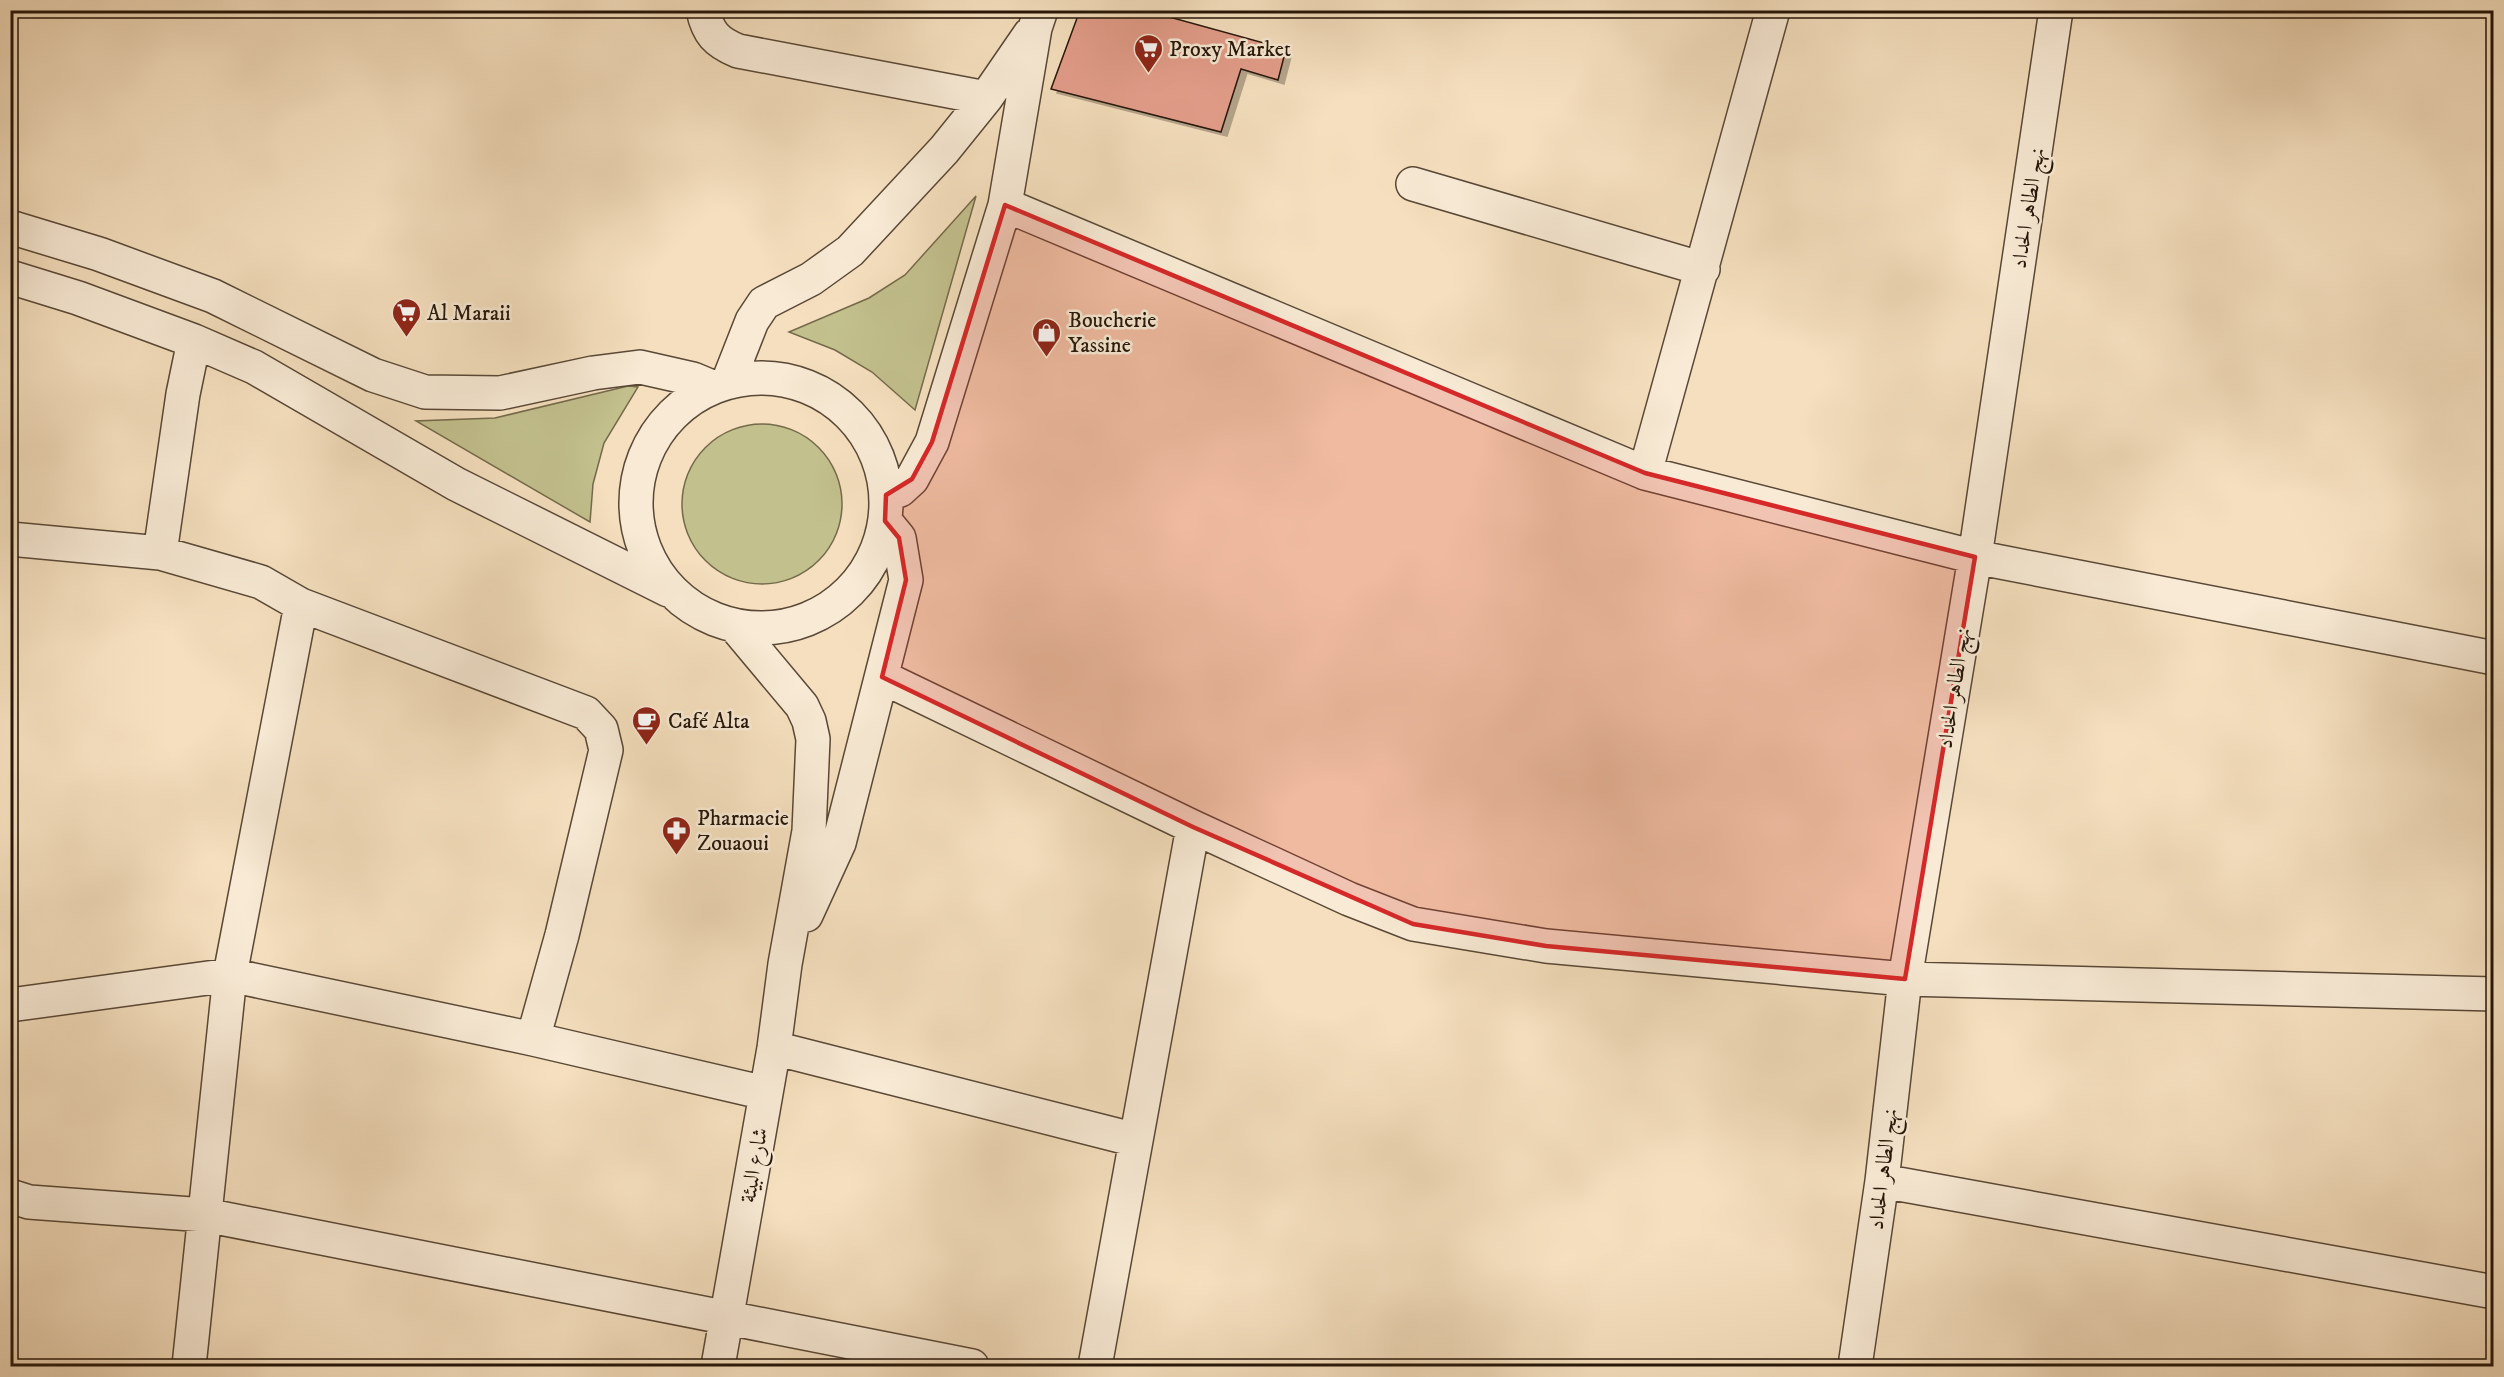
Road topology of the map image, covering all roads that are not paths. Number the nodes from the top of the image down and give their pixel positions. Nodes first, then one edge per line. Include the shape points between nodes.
1 (703, 10) edge
2 (1773, 10) edge
3 (2056, 10) edge
4 (1038, 19) edge
5 (986, 98) junction
6 (1413, 184) dead end
7 (1005, 205) junction
8 (10, 226) edge
9 (1703, 268) junction
10 (10, 277) edge
11 (194, 341) junction
12 (720, 384) junction
13 (1645, 473) junction
14 (886, 508) junction
15 (10, 539) edge
16 (160, 553) junction
17 (1975, 557) junction
18 (670, 591) junction
19 (301, 605) junction
20 (735, 627) junction
21 (2493, 658) edge
22 (882, 677) junction
23 (1193, 827) junction
24 (785, 964) junction
25 (230, 975) junction
26 (1905, 979) junction
27 (2493, 994) edge
28 (10, 1005) edge
29 (533, 1040) junction
30 (774, 1048) junction
31 (765, 1093) junction
32 (1136, 1140) junction
33 (1882, 1181) junction
34 (10, 1196) edge
35 (205, 1215) junction
36 (2493, 1292) edge
37 (728, 1317) junction
38 (189, 1366) edge
39 (718, 1366) edge
40 (972, 1366) edge
41 (1095, 1366) edge
42 (1855, 1366) edge

1 - 5 street via 708,29 720,43 738,51
2 - 9 street
3 - 17 street, نهج الطاهر الحداد
4 - 5 street
4 - 7 street
5 - 12 street via 944,150 850,251 811,279 764,303
6 - 9 street
7 - 13 street
7 - 14 street via 932,442 912,479
8 - 12 street via 213,296 373,375 426,392 500,393 640,367
9 - 13 street
10 - 11 street
11 - 16 street
11 - 18 street via 254,367 456,484
12 - 14 street via 759,377 791,381 838,405 867,435 880,464
12 - 18 street via 677,409 652,440 637,478 636,518 644,548
13 - 17 street
14 - 20 street via 874,556 855,585 828,609 788,625 767,629
14 - 22 street via 898,538 906,580
15 - 16 street
16 - 19 street via 261,582
17 - 21 street
17 - 26 street, نهج الطاهر الحداد
18 - 20 street via 704,615
19 - 25 street
19 - 29 street via 586,713 601,729 606,750
20 - 24 street via 802,706 813,739 809,831
22 - 23 street
22 - 24 street via 839,843
23 - 26 street via 1413,924 1546,946
23 - 32 street
24 - 30 street, شارع البيئة
25 - 28 street
25 - 29 street
25 - 35 street
26 - 27 street
26 - 33 street, نهج الطاهر الحداد
29 - 31 street
30 - 31 street, شارع البيئة
30 - 32 street
31 - 37 street, شارع البيئة
32 - 41 street
33 - 36 street
33 - 42 street, نهج الطاهر الحداد
34 - 35 street via 29,1202
35 - 37 street
35 - 38 street
37 - 39 street, شارع البيئة
37 - 40 street

